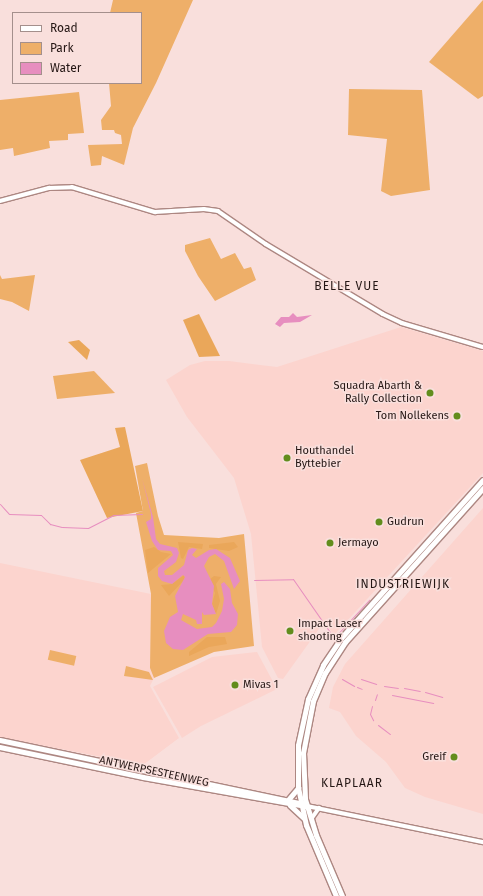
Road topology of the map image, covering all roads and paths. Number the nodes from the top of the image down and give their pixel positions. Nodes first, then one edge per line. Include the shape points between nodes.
1 (0, 201) edge
2 (483, 347) edge
3 (483, 480) edge
4 (483, 488) edge
5 (0, 740) edge
6 (0, 747) edge
7 (138, 768) junction
8 (137, 776) junction
9 (200, 784) junction
10 (298, 788) junction
11 (289, 802) junction
12 (302, 805) junction
13 (319, 808) junction
14 (304, 818) junction
15 (312, 824) junction
16 (483, 842) edge
17 (336, 896) edge
18 (342, 896) edge

1 - 2 street via 49,188 72,187 155,212 204,209 218,211 266,244 383,314 402,323
3 - 10 highway via 349,628 327,658 312,689 302,721 297,754
4 - 12 highway via 352,633 328,668 313,701 305,732
5 - 7 main road, ANTWERPSESTEENWEG
6 - 8 main road, ANTWERPSESTEENWEG
7 - 8 main road via 142,772
7 - 9 main road, ANTWERPSESTEENWEG
8 - 9 main road, ANTWERPSESTEENWEG
9 - 11 main road, ANTWERPSESTEENWEG
9 - 11 main road, ANTWERPSESTEENWEG
10 - 11 main road
10 - 12 highway
11 - 12 main road, ANTWERPSESTEENWEG
11 - 14 main road
12 - 13 street, ANTWERPSESTEENWEG
12 - 14 highway
12 - 15 highway
13 - 15 street via 313,814
13 - 16 street, ANTWERPSESTEENWEG
14 - 17 highway
15 - 18 highway

